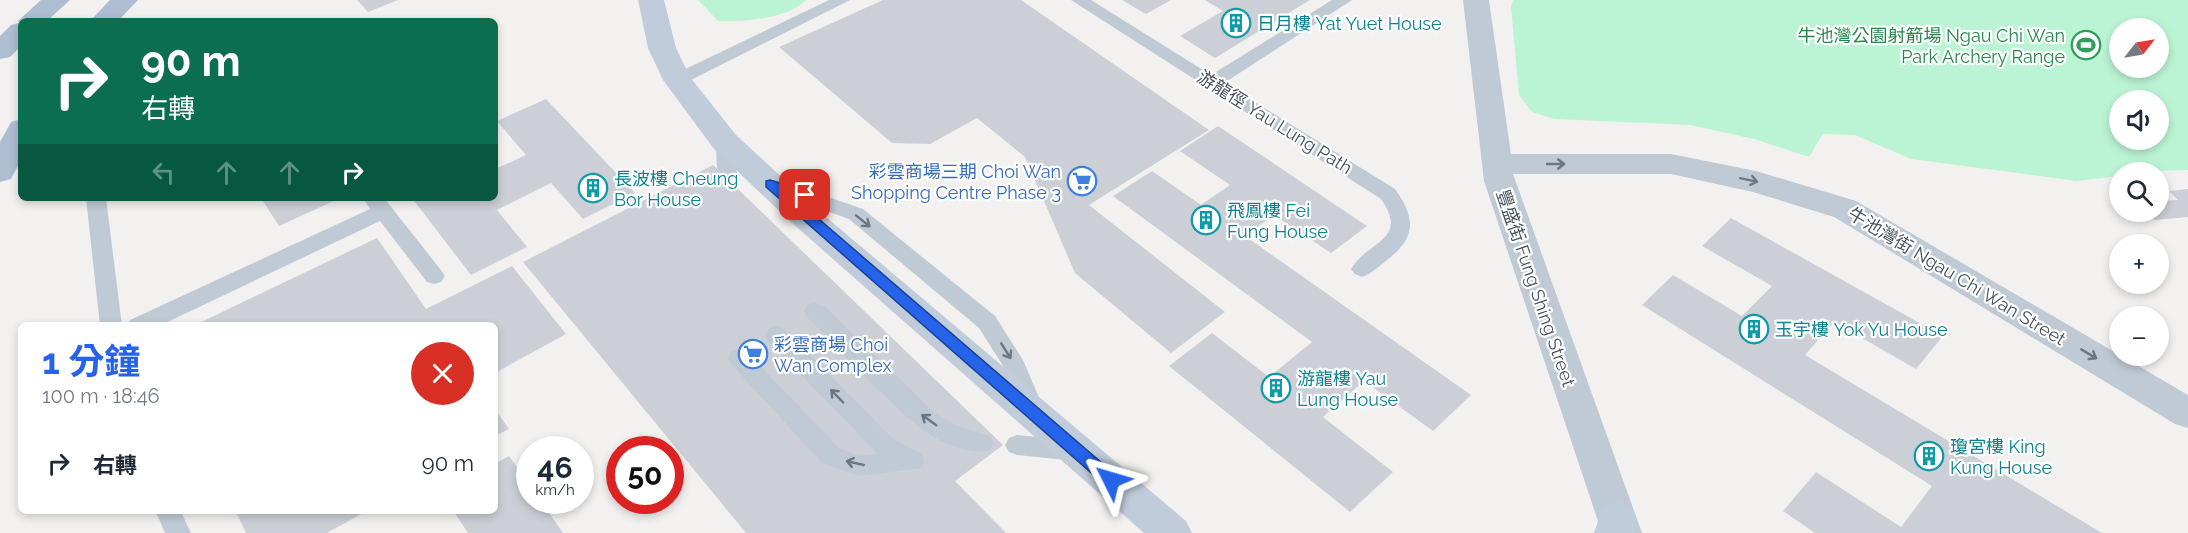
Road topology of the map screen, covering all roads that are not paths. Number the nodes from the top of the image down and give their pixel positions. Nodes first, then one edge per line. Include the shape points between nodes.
1 (57, 0) edge
2 (125, 0) edge
3 (651, 0) edge
4 (842, 0) edge
5 (1079, 0) edge
6 (1344, 0) edge
7 (1476, 0) edge
8 (35, 18) edge
9 (106, 18) edge
10 (18, 34) edge
11 (0, 51) edge
12 (676, 80) junction
13 (1212, 82) junction
14 (18, 135) edge
15 (725, 142) junction
16 (1497, 164) junction
17 (0, 172) edge
18 (727, 174) dead end
19 (96, 201) edge
20 (378, 204) edge
21 (1362, 269) dead end
22 (434, 276) dead end
23 (815, 311) dead end
24 (111, 322) edge
25 (146, 322) edge
26 (776, 335) dead end
27 (739, 358) dead end
28 (2188, 413) edge
29 (982, 443) dead end
30 (1017, 445) dead end
31 (1077, 452) junction
32 (170, 514) edge
33 (1618, 528) edge
34 (1162, 530) edge
35 (178, 533) edge

1 - 8 main road
2 - 9 main road
3 - 12 main road via 662,48
4 - 12 lane
5 - 13 lane, 游龍徑 Yau Lung Path
6 - 13 lane
7 - 16 street, 豐盛街 Fung Shing Street
10 - 11 main road
12 - 15 main road
13 - 21 lane, 游龍徑 Yau Lung Path via 1381,188 1396,203 1401,231 1392,245
14 - 17 main road
15 - 18 lane
15 - 31 main road
16 -> 28 street, 牛池灣街 Ngau Chi Wan Street via 1671,164 1756,182 1845,209
16 - 33 street, 豐盛街 Fung Shing Street via 1499,181
19 - 24 lane
20 - 22 lane
20 - 25 lane
29 -> 23 lane via 951,434 928,421
26 - 27 lane via 885,446 912,461 858,466 830,455
30 - 31 lane
31 - 34 main road
32 - 35 lane

